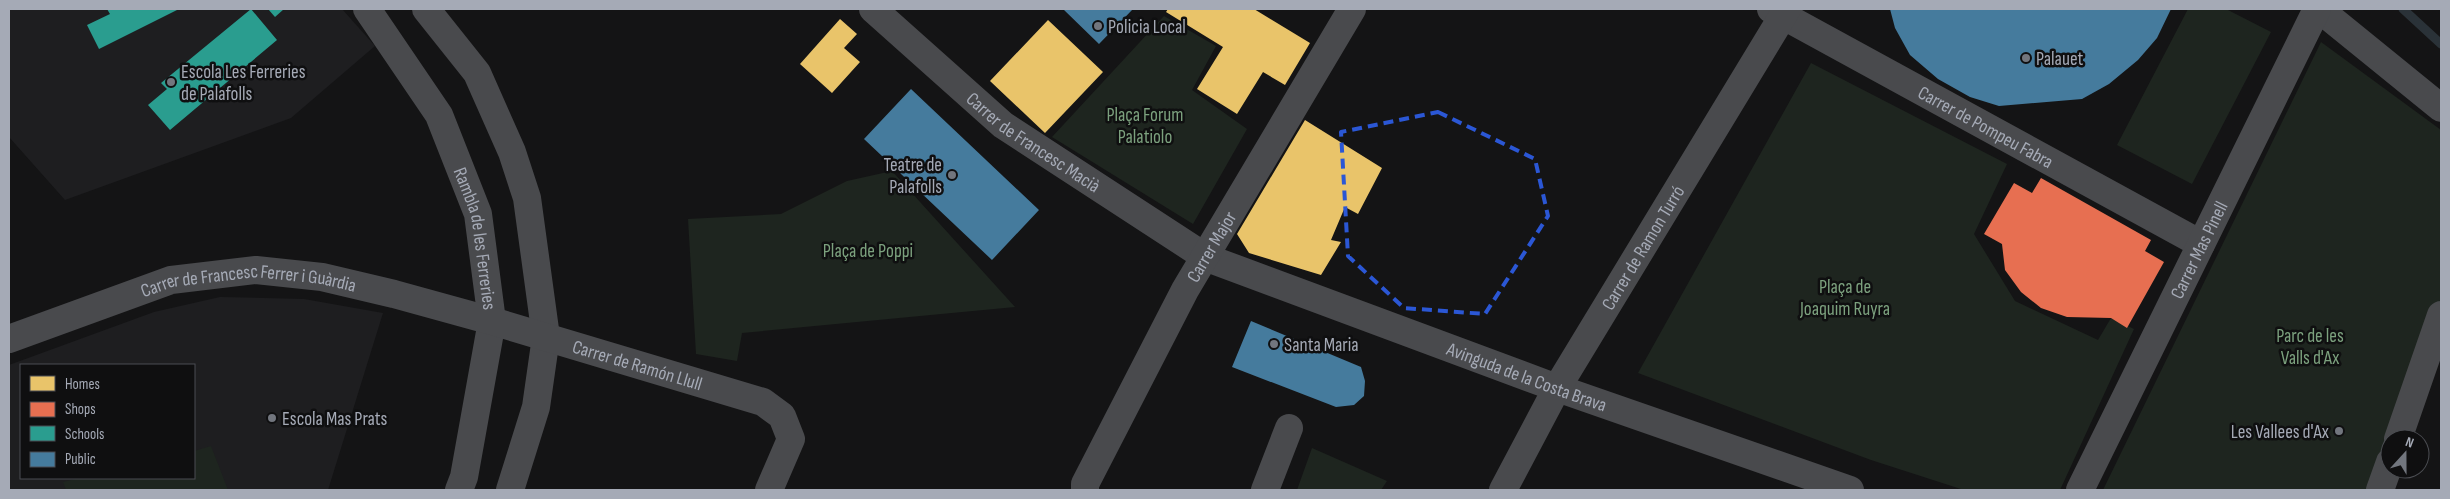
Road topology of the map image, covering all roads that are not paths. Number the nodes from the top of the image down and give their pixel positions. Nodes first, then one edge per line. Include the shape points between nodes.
1 (367, 9) edge
2 (426, 9) edge
3 (873, 9) edge
4 (1352, 9) edge
5 (2318, 9) edge
6 (1780, 11) edge
7 (2441, 108) edge
8 (2201, 244) junction
9 (1207, 258) junction
10 (2441, 315) edge
11 (492, 321) junction
12 (546, 338) junction
13 (9, 339) edge
14 (1557, 388) junction
15 (1288, 428) dead end
16 (2401, 429) edge
17 (1817, 485) edge
18 (459, 490) edge
19 (510, 490) edge
20 (769, 490) edge
21 (1085, 490) edge
22 (1265, 490) edge
23 (1504, 490) edge
24 (1850, 490) edge
25 (2080, 490) edge

1 - 11 street, Rambla de les Ferreries via 440,115 478,214
2 - 12 street via 477,73 512,152 527,198
3 - 9 street, Carrer de Francesc Macià via 1003,125
4 - 9 street, Carrer Major
5 - 7 street
5 - 8 street, Carrer Mas Pinell
6 - 8 street, Carrer de Pompeu Fabra
6 - 14 street, Carrer de Ramon Turró
8 - 25 street, Carrer Mas Pinell
9 - 14 street, Avinguda de la Costa Brava
9 - 21 street, Carrer Major via 1181,299 1085,484
10 - 16 street
11 - 12 street, Carrer de Ramón Llull
11 - 13 street, Carrer de Francesc Ferrer i Guàrdia via 322,277 256,270 171,280
11 - 18 street, Rambla de les Ferreries
12 - 19 street via 536,407
12 - 20 street, Carrer de Ramón Llull via 763,402 782,416 791,439
14 - 17 street, Avinguda de la Costa Brava
14 - 23 street, Carrer de Ramon Turró
15 - 22 street
17 - 24 street, Avinguda de la Costa Brava

